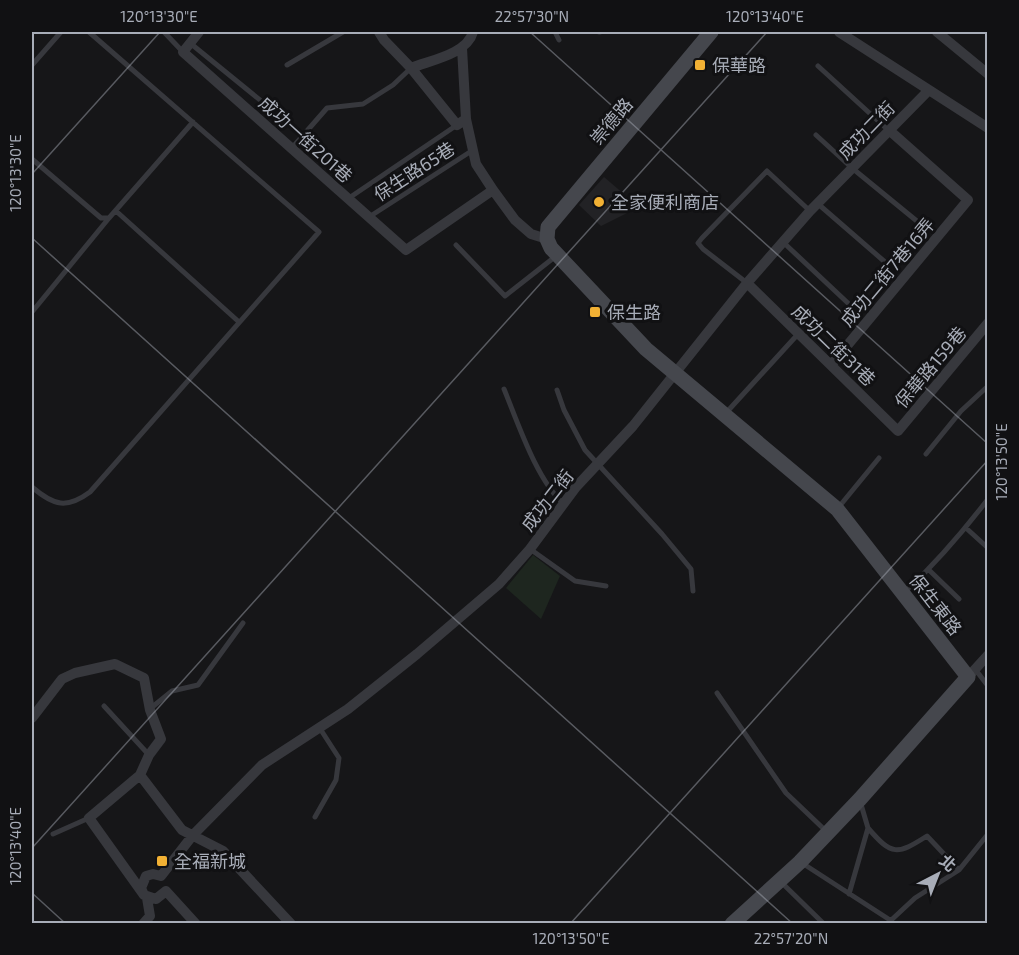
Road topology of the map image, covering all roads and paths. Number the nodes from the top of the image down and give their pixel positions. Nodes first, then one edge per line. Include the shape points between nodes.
1 (61, 32) edge
2 (89, 32) edge
3 (164, 32) edge
4 (199, 32) edge
5 (327, 32) edge
6 (343, 32) edge
7 (379, 32) edge
8 (473, 32) edge
9 (555, 32) edge
10 (711, 32) edge
11 (839, 32) edge
12 (937, 32) edge
13 (331, 38) junction
14 (558, 40) dead end
15 (187, 47) junction
16 (462, 48) junction
17 (32, 65) edge
18 (287, 65) dead end
19 (818, 66) dead end
20 (411, 68) junction
21 (987, 74) edge
22 (928, 91) junction
23 (271, 109) dead end
24 (193, 122) junction
25 (461, 122) junction
26 (987, 128) edge
27 (889, 130) junction
28 (816, 135) dead end
29 (292, 148) junction
30 (474, 149) junction
31 (32, 159) edge
32 (852, 168) junction
33 (493, 190) junction
34 (348, 198) junction
35 (813, 207) junction
36 (116, 211) junction
37 (369, 217) junction
38 (109, 218) junction
39 (918, 222) dead end
40 (547, 238) junction
41 (784, 243) junction
42 (456, 245) dead end
43 (558, 255) junction
44 (885, 262) dead end
45 (747, 283) junction
46 (850, 305) dead end
47 (32, 312) edge
48 (239, 322) junction
49 (987, 323) edge
50 (799, 333) junction
51 (831, 365) junction
52 (674, 374) junction
53 (987, 386) edge
54 (504, 389) dead end
55 (557, 390) dead end
56 (724, 415) junction
57 (898, 431) joint
58 (926, 453) dead end
59 (879, 458) dead end
60 (597, 464) junction
61 (32, 487) edge
62 (987, 500) edge
63 (564, 504) junction
64 (837, 509) junction
65 (966, 528) junction
66 (987, 548) edge
67 (530, 549) junction
68 (929, 570) junction
69 (606, 586) dead end
70 (693, 591) dead end
71 (903, 593) junction
72 (959, 600) dead end
73 (243, 623) dead end
74 (987, 655) edge
75 (971, 673) junction
76 (987, 686) edge
77 (717, 693) dead end
78 (104, 706) dead end
79 (150, 710) junction
80 (32, 717) edge
81 (319, 727) junction
82 (149, 755) junction
83 (140, 775) junction
84 (860, 800) junction
85 (315, 817) dead end
86 (89, 818) junction
87 (868, 828) junction
88 (828, 833) junction
89 (53, 834) dead end
90 (987, 834) edge
91 (193, 835) junction
92 (800, 862) junction
93 (959, 870) junction
94 (161, 876) junction
95 (780, 881) junction
96 (166, 891) junction
97 (849, 894) junction
98 (146, 897) junction
99 (889, 922) edge
100 (822, 923) edge
101 (143, 924) edge
102 (196, 924) edge
103 (291, 924) edge
104 (732, 924) edge

1 - 17 lane
2 - 24 lane
3 - 15 lane
4 - 15 street
5 - 13 lane
6 - 13 lane
7 - 20 street
8 - 16 street
9 - 14 lane
10 - 40 street, 崇德路 via 548,227
11 - 22 street
12 - 21 street
13 - 18 lane
15 - 23 lane
15 - 29 street, 成功一街201巷
16 - 20 street
16 - 25 street
19 - 27 lane
20 - 25 street
20 - 29 lane via 363,105 327,108
22 - 26 street
22 - 27 street, 成功二街
24 - 36 lane
24 - 48 lane via 319,232
25 - 30 street
25 - 34 lane
27 - 32 street, 成功二街
27 - 51 street, 成功二街7巷16弄 via 968,200
28 - 32 lane
29 - 34 street, 成功一街201巷
30 - 33 street via 476,164
30 - 37 lane, 保生路65巷
31 - 38 lane via 101,218
32 - 35 street, 成功二街
32 - 39 lane
33 - 37 street, 成功一街201巷 via 406,250
33 - 40 street via 515,220 531,234
34 - 37 street, 成功一街201巷
35 - 41 street, 成功二街
35 - 44 lane
35 - 45 lane via 767,171 698,243
36 - 38 lane
36 - 48 lane
38 - 47 lane
40 - 43 street
41 - 45 street, 成功二街
41 - 46 lane
42 - 43 lane via 505,296
43 - 52 street via 646,350
45 - 50 street, 成功二街31巷
45 - 52 street, 成功二街
48 - 61 lane via 90,492 75,503 58,503
49 - 57 street, 保華路159巷
50 - 51 street, 成功二街31巷
50 - 56 lane
51 - 57 street, 成功二街31巷
52 - 56 street, 保生東路
52 - 60 street, 成功二街
53 - 58 lane
54 - 63 lane via 541,475
55 - 60 lane via 585,450
56 - 64 street, 保生東路
59 - 64 lane
60 - 63 street, 成功二街
60 - 70 lane via 691,569
62 - 65 lane
63 - 67 street, 成功二街
64 - 71 street, 保生東路
65 - 66 lane
65 - 68 lane
67 - 69 lane via 575,581
67 - 81 street, 成功二街 via 474,607 348,709
68 - 71 lane
68 - 72 lane
71 - 75 street, 保生東路
73 - 79 lane via 198,685 172,691
74 - 75 street
75 - 76 lane
75 - 84 street
77 - 88 lane via 786,793
78 - 82 lane
79 - 80 street via 144,678 115,664 62,679
79 - 82 street via 161,739
81 - 85 lane via 339,758 336,780
81 - 91 street, 成功二街 via 262,765
82 - 83 street
83 - 86 street
83 - 91 street via 182,830
84 - 87 lane
84 - 88 street
86 - 89 lane
86 - 98 street
87 - 93 lane via 891,850 900,851 927,836
87 - 97 lane
88 - 92 street
90 - 93 lane
91 - 94 street, 成功二街
91 - 103 street via 223,852
92 - 95 street
92 - 97 lane
93 - 99 lane via 915,898
94 - 96 street
94 - 98 street via 149,874 141,884
95 - 100 lane
95 - 104 street
96 - 98 street via 156,899
96 - 102 street
97 - 99 lane
98 - 101 street via 150,916

